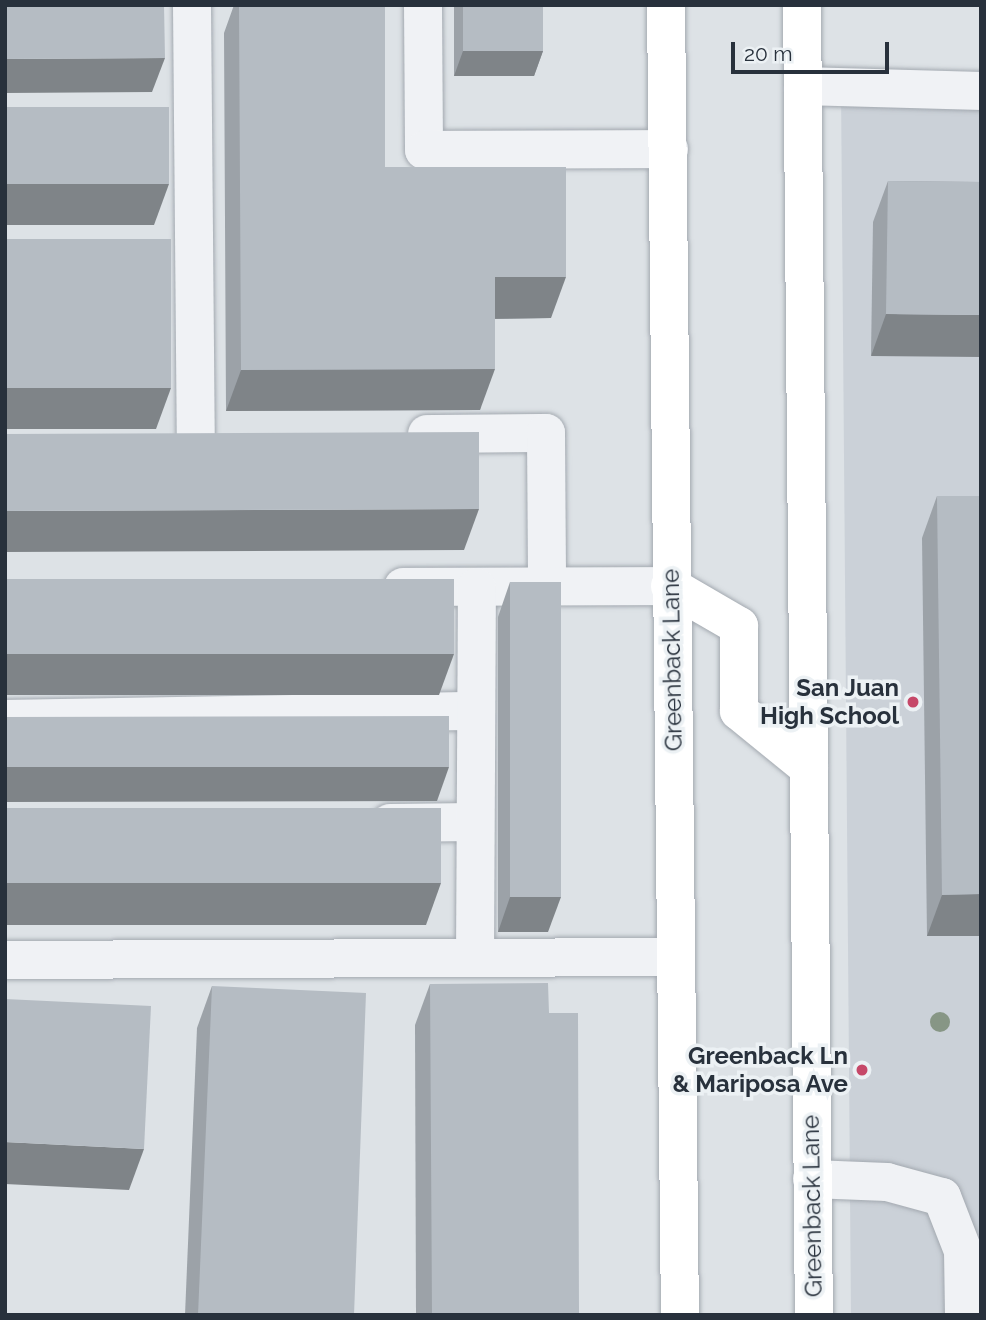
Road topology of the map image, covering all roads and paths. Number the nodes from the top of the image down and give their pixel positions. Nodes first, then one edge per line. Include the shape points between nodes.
1 (192, 5) edge
2 (423, 5) edge
3 (666, 5) edge
4 (802, 5) edge
5 (803, 86) junction
6 (981, 91) edge
7 (193, 118) junction
8 (153, 119) edge
9 (670, 149) junction
10 (195, 254) junction
11 (154, 255) edge
12 (385, 434) edge
13 (236, 435) edge
14 (155, 436) edge
15 (196, 436) junction
16 (670, 586) junction
17 (359, 587) edge
18 (477, 587) junction
19 (547, 587) junction
20 (476, 710) junction
21 (5, 719) edge
22 (809, 768) junction
23 (475, 822) junction
24 (351, 824) edge
25 (676, 957) junction
26 (475, 958) junction
27 (5, 960) edge
28 (812, 1179) junction
29 (680, 1315) edge
30 (814, 1315) edge
31 (964, 1315) edge

1 - 7 street
2 - 9 street via 424,150
3 - 9 main road, Greenback Lane
4 - 5 main road, Greenback Lane
5 - 6 street
5 - 22 main road, Greenback Lane
7 - 8 street
7 - 10 street
9 - 16 main road, Greenback Lane
10 - 11 street
10 - 15 street
12 - 19 street via 547,433
13 - 15 street
14 - 15 street
16 - 19 street
16 - 22 main road via 739,626 739,710
16 - 25 main road, Greenback Lane
17 - 18 street
18 - 19 street
18 - 20 street
20 - 21 street
20 - 23 street
22 - 28 main road, Greenback Lane
23 - 24 street
23 - 26 street
25 - 26 street
25 - 29 main road, Greenback Lane
26 - 27 street
28 - 30 main road, Greenback Lane
28 - 31 street via 887,1182 943,1197 963,1251

